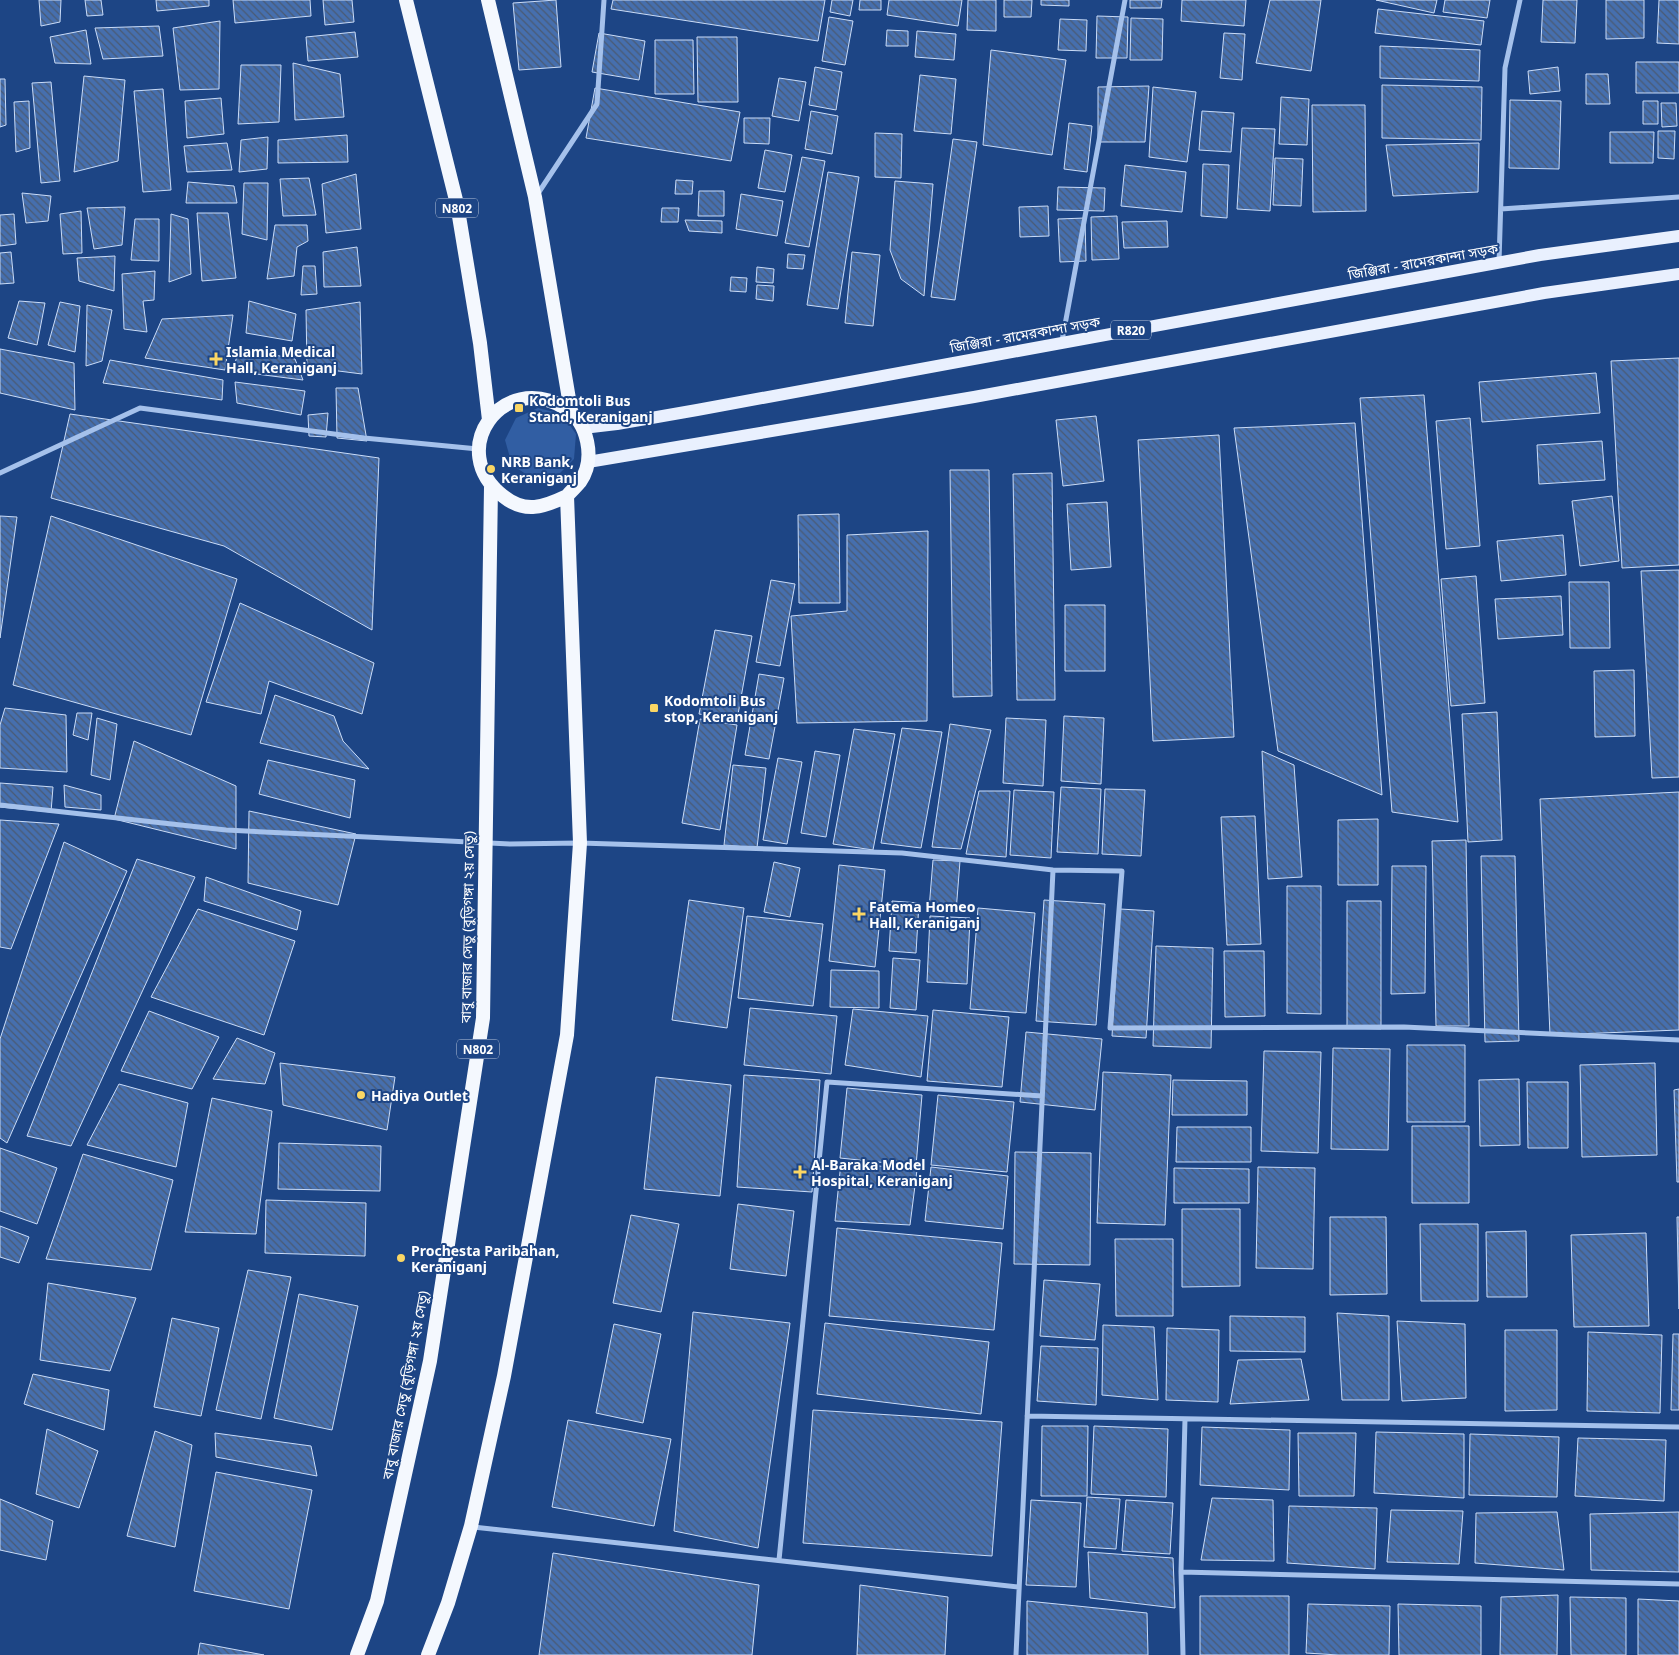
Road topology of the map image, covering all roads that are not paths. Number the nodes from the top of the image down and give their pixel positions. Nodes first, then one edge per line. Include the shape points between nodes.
1 (406, 0) edge
2 (488, 0) edge
3 (604, 0) edge
4 (1125, 0) edge
5 (1520, 0) edge
6 (1679, 197) edge
7 (535, 198) junction
8 (1501, 209) junction
9 (1679, 236) edge
10 (1499, 262) junction
11 (1679, 274) edge
12 (1062, 342) junction
13 (571, 411) junction
14 (489, 420) junction
15 (583, 428) junction
16 (478, 449) junction
17 (588, 462) junction
18 (0, 473) edge
19 (492, 487) junction
20 (567, 496) junction
21 (0, 805) edge
22 (580, 843) junction
23 (1053, 870) junction
24 (1679, 1040) edge
25 (1042, 1096) junction
26 (1027, 1416) junction
27 (1185, 1419) junction
28 (1679, 1427) edge
29 (472, 1526) junction
30 (779, 1560) junction
31 (1181, 1572) junction
32 (1679, 1584) edge
33 (1019, 1587) junction
34 (357, 1655) edge
35 (428, 1655) edge
36 (1016, 1655) edge
37 (1183, 1655) edge

1 - 14 highway, N802 via 456,204 480,344
2 - 7 highway, N802
3 - 7 street via 597,104
4 - 12 street
5 - 8 street via 1505,68
6 - 8 street
7 - 13 highway, N802
8 - 10 street
9 - 10 main road, জিঞ্জিরা - রামেরকান্দা সড়ক / R820
10 - 12 main road, জিঞ্জিরা - রামেরকান্দা সড়ক / R820
11 - 17 main road via 1544,293 974,397
12 - 15 main road, জিঞ্জিরা - রামেরকান্দা সড়ক / R820
13 - 14 highway, N802 via 553,401 533,397 513,401 495,412
13 - 15 highway, N802
14 - 16 highway, N802
15 - 17 highway, N802 via 588,444
16 - 18 street via 364,438 140,408
16 - 19 highway, N802 via 481,470
17 - 20 highway, N802 via 581,481
19 - 20 highway, N802 via 508,500 531,508 548,505
19 - 34 highway, বাবু বাজার সেতু (বুড়িগঙ্গা ২য় সেতু) / N802 via 483,1018 430,1361 377,1601
20 - 22 highway
21 - 22 street via 226,830 510,844
22 - 23 street via 902,853
22 - 29 highway via 567,1035 504,1376
23 - 24 street via 1122,871 1110,1028 1404,1027
23 - 25 street
25 - 26 street
25 - 30 street via 827,1082
26 - 27 street
26 - 33 street
27 - 28 street
27 - 31 street
29 - 30 street
29 - 35 highway
30 - 33 street
31 - 32 street
31 - 37 street
33 - 36 street

